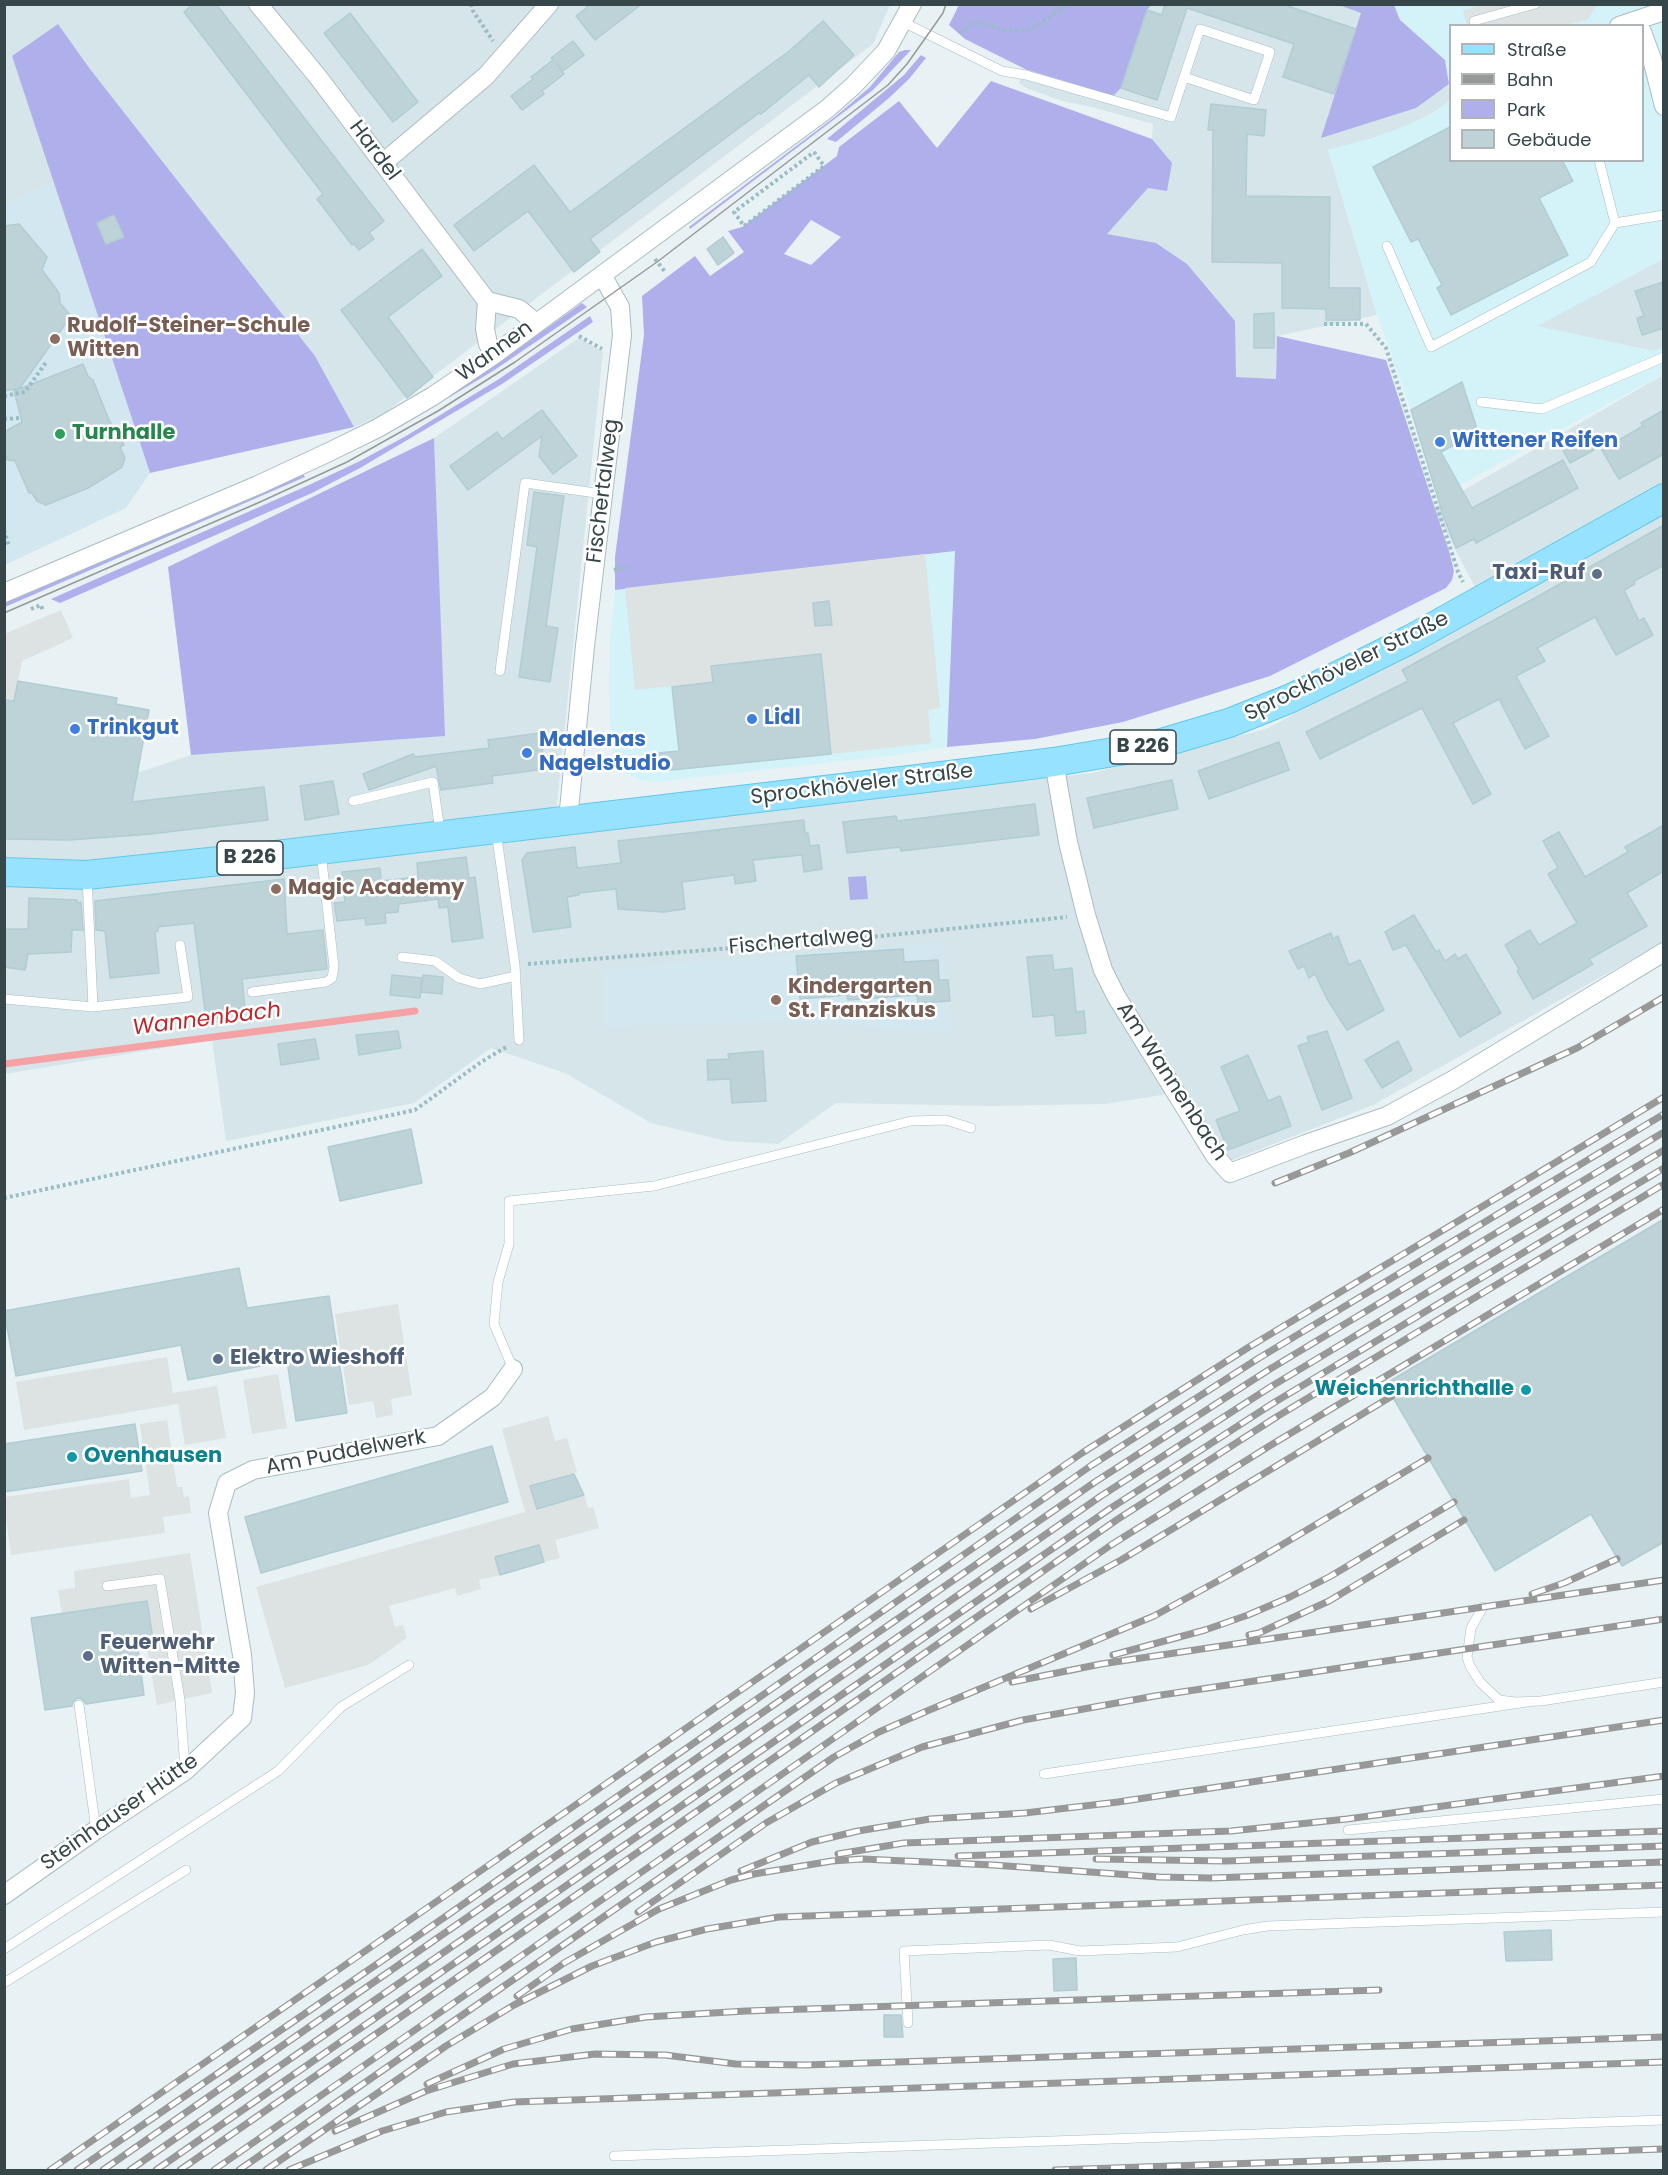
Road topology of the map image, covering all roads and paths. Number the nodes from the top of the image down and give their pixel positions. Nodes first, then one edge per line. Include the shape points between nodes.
1 (258, 4) edge
2 (471, 4) edge
3 (549, 4) edge
4 (912, 4) edge
5 (1067, 4) edge
6 (1535, 4) edge
7 (1664, 11) edge
8 (1638, 20) edge
9 (1474, 21) dead end
10 (903, 22) junction
11 (1644, 37) edge
12 (951, 46) junction
13 (504, 56) junction
14 (1184, 77) junction
15 (1664, 105) edge
16 (814, 152) joint
17 (1600, 162) edge
18 (383, 163) junction
19 (1664, 215) edge
20 (1615, 223) junction
21 (1387, 246) dead end
22 (654, 256) dead end
23 (666, 273) dead end
24 (602, 274) junction
25 (486, 301) junction
26 (536, 323) junction
27 (1324, 324) dead end
28 (495, 354) junction
29 (1664, 357) edge
30 (47, 361) dead end
31 (4, 396) edge
32 (1481, 402) dead end
33 (21, 418) dead end
34 (4, 419) edge
35 (603, 494) junction
36 (1664, 498) edge
37 (4, 530) edge
38 (9, 547) dead end
39 (4, 593) edge
40 (1474, 604) junction
41 (31, 609) dead end
42 (43, 611) dead end
43 (500, 671) dead end
44 (1054, 762) junction
45 (353, 801) dead end
46 (568, 820) junction
47 (495, 829) junction
48 (441, 836) junction
49 (320, 850) junction
50 (4, 872) edge
51 (87, 875) junction
52 (1086, 915) junction
53 (180, 945) dead end
54 (1664, 952) edge
55 (402, 957) dead end
56 (515, 965) junction
57 (516, 976) junction
58 (252, 992) dead end
59 (4, 999) edge
60 (93, 1007) junction
61 (519, 1040) joint
62 (971, 1128) dead end
63 (4, 1198) edge
64 (513, 1369) joint
65 (227, 1483) joint
66 (107, 1586) dead end
67 (1483, 1607) dead end
68 (409, 1665) dead end
69 (1664, 1682) edge
70 (1527, 1702) junction
71 (78, 1705) dead end
72 (185, 1772) junction
73 (1044, 1774) dead end
74 (1664, 1799) edge
75 (96, 1830) junction
76 (1348, 1830) dead end
77 (186, 1870) dead end
78 (4, 1895) edge
79 (1664, 1912) edge
80 (4, 1949) edge
81 (4, 1983) edge
82 (908, 2023) dead end
83 (1664, 2120) edge
84 (614, 2156) dead end

1 - 18 street, Hardel
2 - 13 path
3 - 13 street
4 - 10 street, Wannen
5 - 12 path via 1030,29 1015,31 984,22 972,23
6 - 9 lane
7 - 8 street
10 - 12 lane
10 - 24 street, Wannen via 886,51 827,109
11 - 15 street
12 - 14 lane via 1002,71 1171,117
13 - 18 street via 486,76
14 - 14 lane via 1254,100 1270,52 1200,29
16 - 16 path via 824,166 744,226 734,212
17 - 20 lane
18 - 25 street, Hardel
19 - 20 lane
20 - 21 lane via 1591,262 1431,347
22 - 23 path
24 - 26 street, Wannen
24 - 35 street, Fischertalweg via 614,293 622,318
25 - 26 street via 519,309
25 - 28 street via 485,329
26 - 28 street, Wannen
27 - 40 path via 1365,324 1386,348 1458,573
28 - 39 street, Wannen via 424,401 329,452
29 - 32 lane via 1542,409
30 - 31 path via 25,392
33 - 34 path
35 - 43 lane via 525,483
35 - 46 street, Fischertalweg
36 - 40 main road, Sprockhöveler Straße / B 226
37 - 38 path
40 - 44 main road, Sprockhöveler Straße / B 226 via 1309,689 1228,723 1155,745
41 - 42 path via 41,605
44 - 46 main road, Sprockhöveler Straße / B 226
44 - 52 street, Am Wannenbach
45 - 48 lane via 433,782
46 - 47 main road, Sprockhöveler Straße / B 226
47 - 48 main road, Sprockhöveler Straße / B 226
47 - 56 lane
48 - 49 main road, Sprockhöveler Straße / B 226
49 - 51 main road, Sprockhöveler Straße / B 226
49 - 58 lane via 334,967 332,978
50 - 51 main road, Sprockhöveler Straße / B 226
51 - 60 lane
52 - 54 street, Am Wannenbach via 1103,970 1116,996 1215,1156 1230,1173 1387,1116
52 - 56 path, Fischertalweg via 861,938
53 - 60 lane via 188,997
55 - 57 lane via 435,961 459,978 480,984
56 - 57 lane
57 - 61 lane
59 - 60 lane
61 - 63 path via 415,1110
62 - 64 lane via 946,1120 911,1121 654,1186 509,1200 509,1244 498,1282 494,1324
64 - 65 street, Am Puddelwerk via 493,1397 438,1436 253,1470
65 - 72 street, Steinhauser Hütte via 218,1513 242,1655 242,1718
66 - 72 lane via 160,1579 180,1700
67 - 70 lane via 1469,1635 1470,1666 1498,1700
68 - 80 lane via 341,1707 278,1771
69 - 70 lane
70 - 73 lane
71 - 75 lane
72 - 75 street, Steinhauser Hütte
74 - 76 lane
75 - 78 street, Steinhauser Hütte
77 - 81 lane
79 - 82 lane via 1267,1926 1166,1947 1080,1951 1048,1945 904,1952
83 - 84 lane

